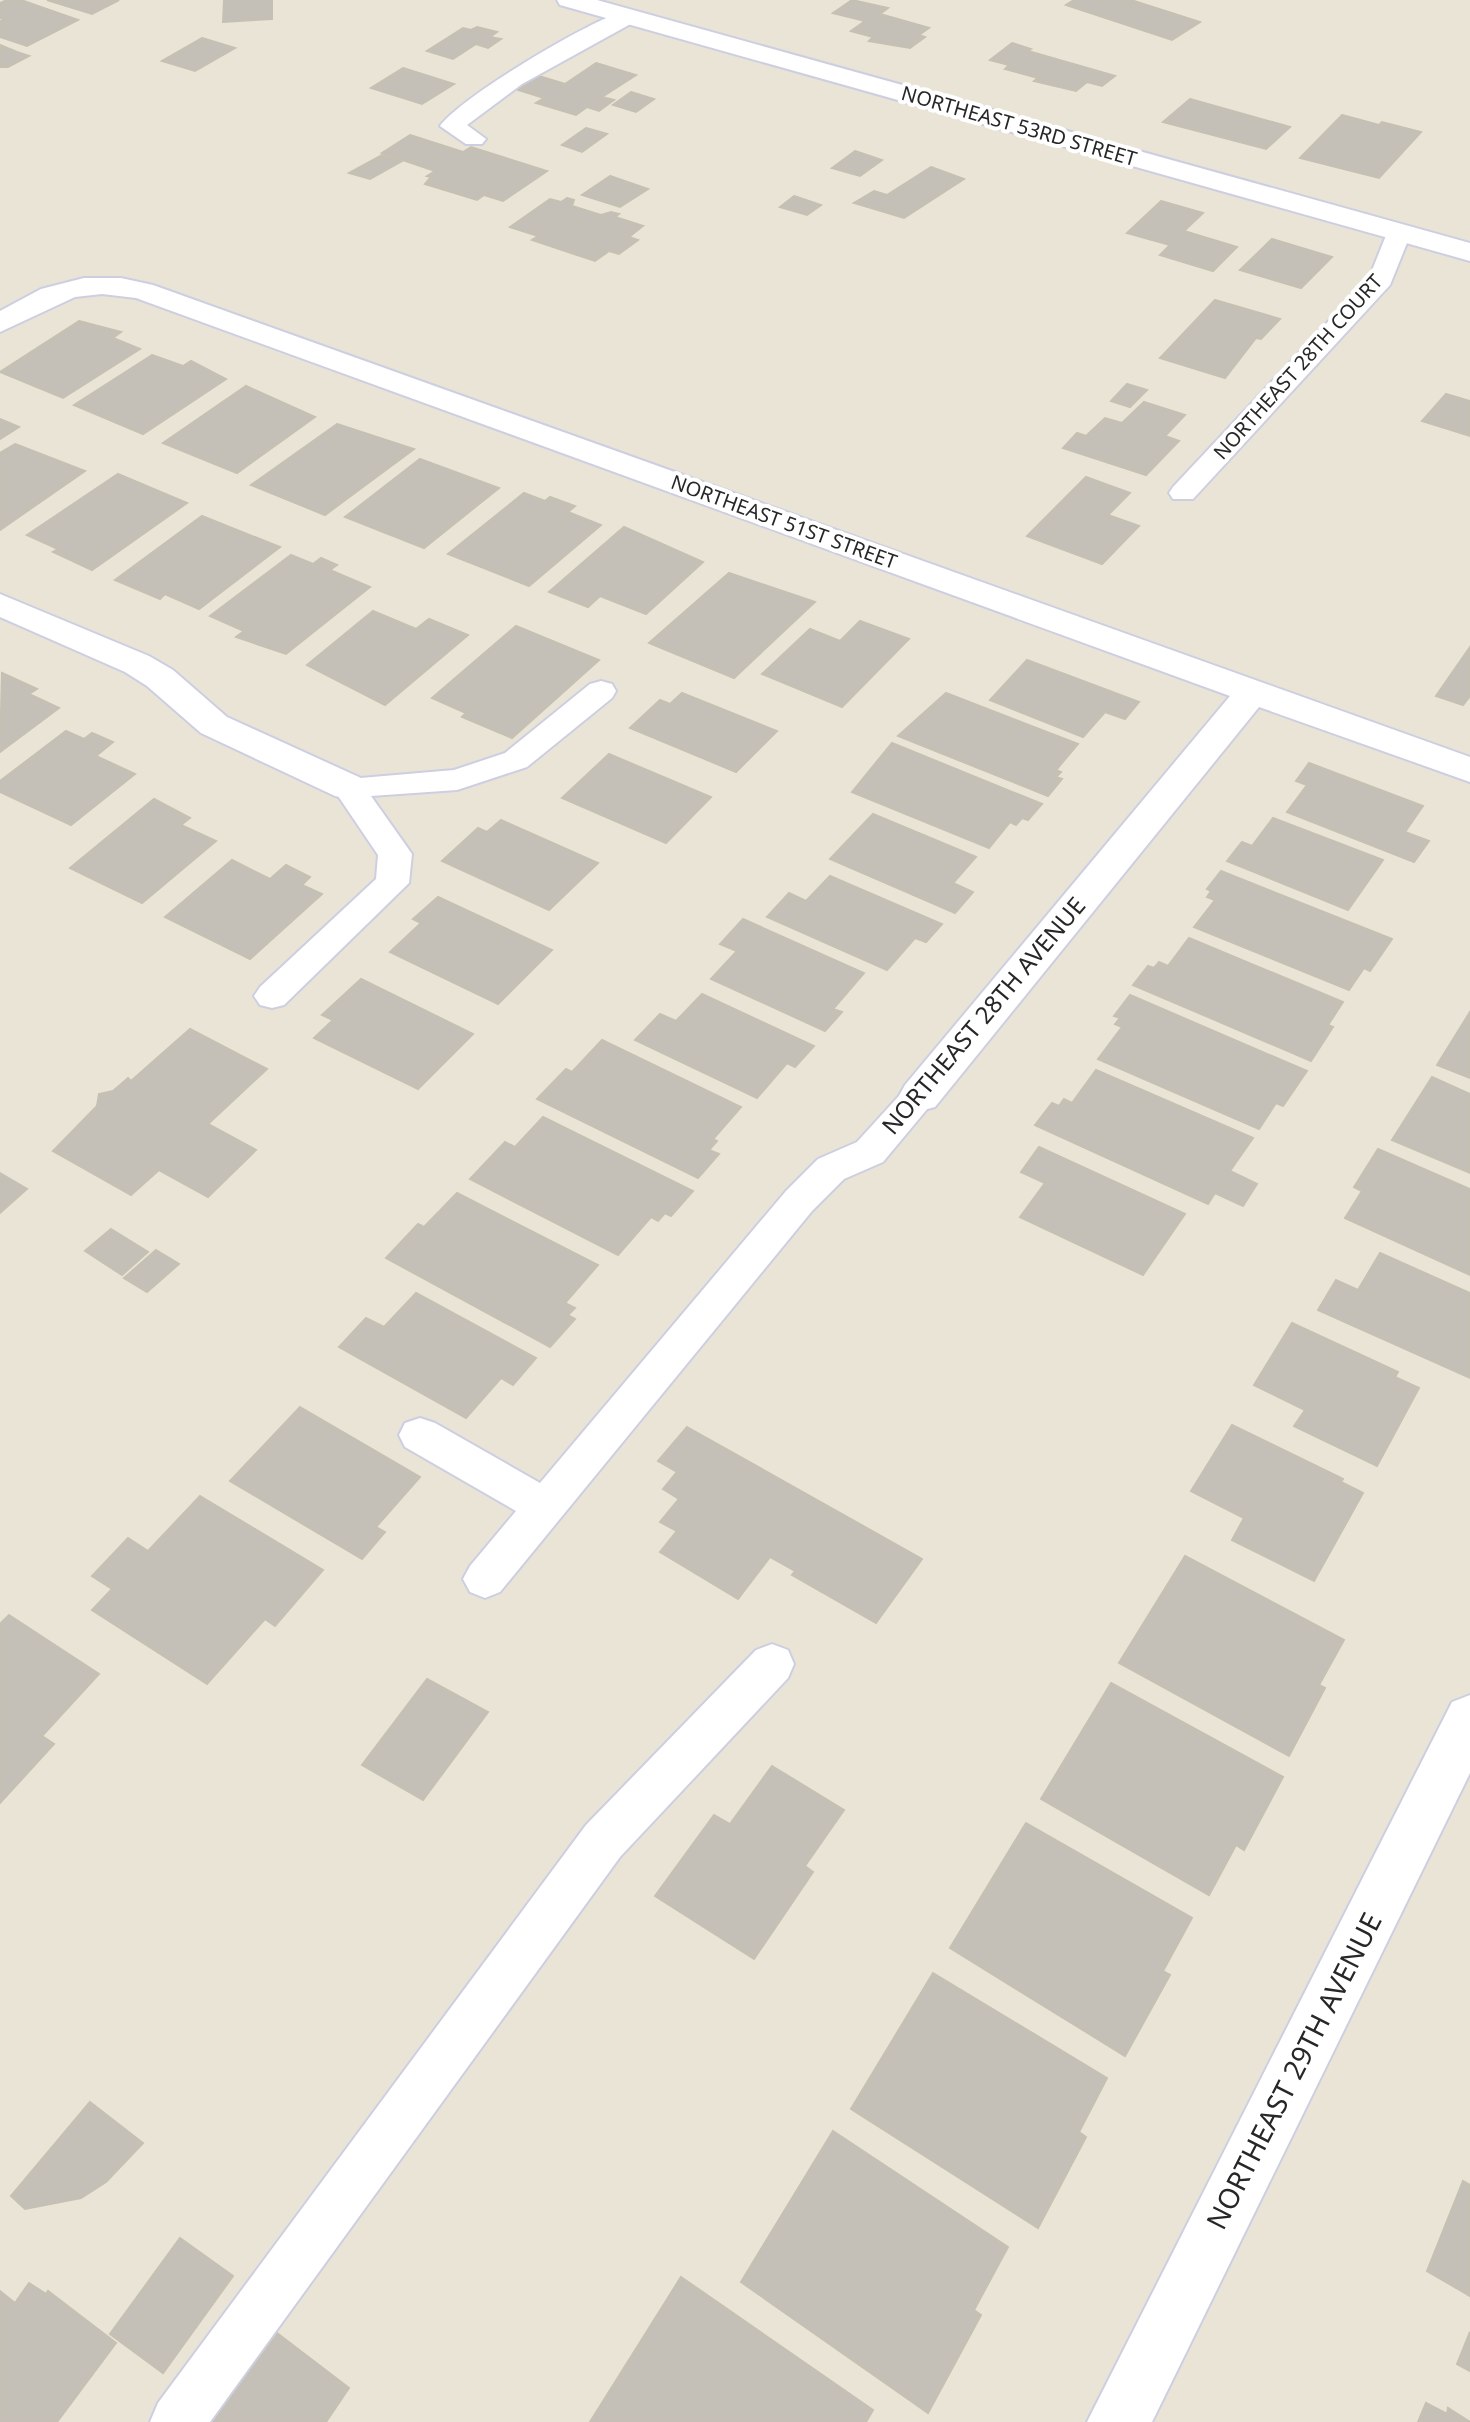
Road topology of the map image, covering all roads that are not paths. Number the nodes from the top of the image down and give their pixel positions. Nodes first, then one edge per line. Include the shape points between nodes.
1 (569, 0) edge
2 (628, 16) junction
3 (474, 139) dead end
4 (1399, 233) junction
5 (1470, 252) edge
6 (0, 323) edge
7 (1183, 493) dead end
8 (0, 604) edge
9 (601, 691) dead end
10 (1252, 692) junction
11 (1470, 770) edge
12 (348, 787) junction
13 (272, 996) dead end
14 (920, 1096) joint
15 (420, 1435) dead end
16 (546, 1507) junction
17 (485, 1579) dead end
18 (772, 1664) dead end
19 (1470, 1719) edge
20 (177, 2422) edge
21 (1119, 2422) edge

1 - 2 street, NORTHEAST 53RD STREET
2 - 3 lane via 544,61 466,112 452,126
2 - 4 street, NORTHEAST 53RD STREET
4 - 5 street, NORTHEAST 53RD STREET
4 - 7 lane, NORTHEAST 28TH COURT via 1381,280
6 - 10 street, NORTHEAST 51ST STREET via 55,291 96,284 143,291
8 - 12 street via 137,664 214,725
9 - 12 lane via 516,760 457,780
10 - 11 street, NORTHEAST 51ST STREET
10 - 14 street, NORTHEAST 28TH AVENUE
12 - 13 lane via 395,854 392,883
14 - 16 lane, NORTHEAST 28TH AVENUE via 870,1152 831,1169 799,1201
15 - 16 lane
16 - 17 lane, NORTHEAST 28TH AVENUE
18 - 20 lane via 603,1841
19 - 21 street, NORTHEAST 29TH AVENUE

